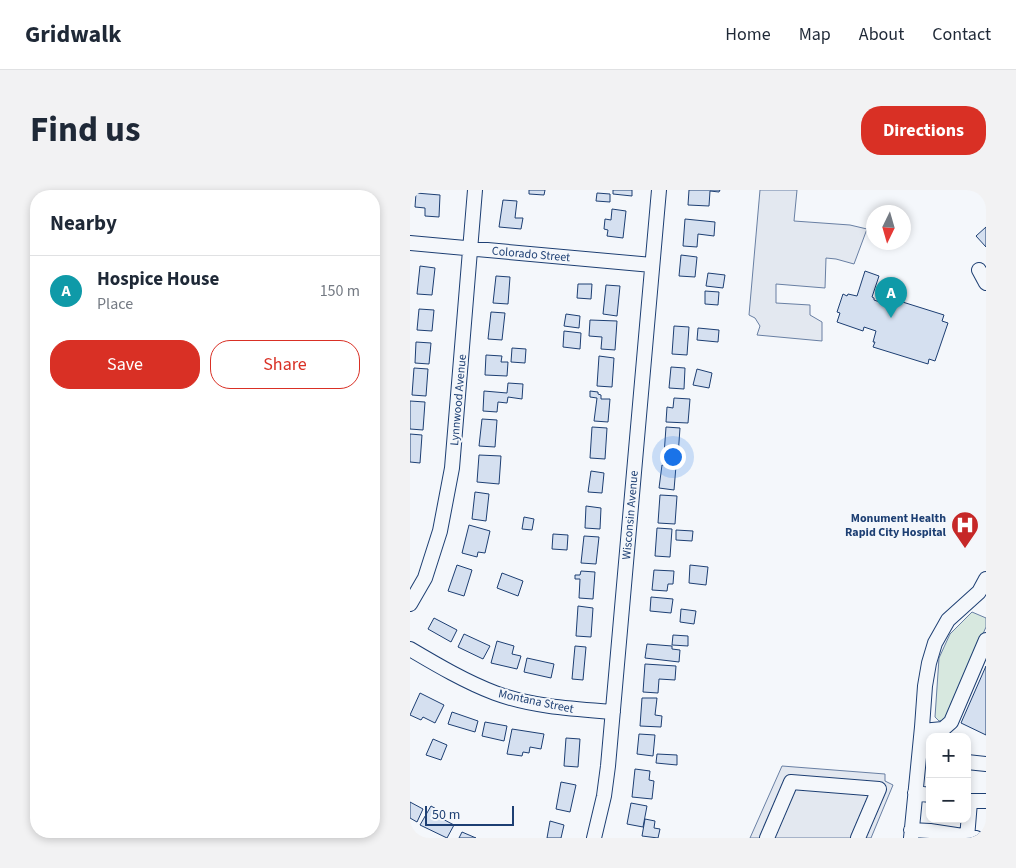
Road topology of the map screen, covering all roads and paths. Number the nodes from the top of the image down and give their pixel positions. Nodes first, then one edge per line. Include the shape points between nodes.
1 (475, 190) edge
2 (659, 190) edge
3 (410, 243) edge
4 (470, 248) junction
5 (652, 265) junction
6 (979, 270) dead end
7 (986, 283) edge
8 (986, 579) edge
9 (983, 595) edge
10 (410, 604) edge
11 (986, 640) edge
12 (410, 649) edge
13 (613, 712) junction
14 (922, 731) junction
15 (924, 758) edge
16 (971, 762) edge
17 (986, 764) edge
18 (915, 793) junction
19 (926, 795) edge
20 (971, 801) edge
21 (986, 802) edge
22 (970, 823) edge
23 (911, 834) edge
24 (594, 838) edge
25 (768, 838) edge
26 (858, 838) edge
27 (970, 838) edge

1 - 4 street, Lynnwood Avenue
2 - 5 street, Wisconsin Avenue
3 - 4 street, Colorado Street
4 - 5 street, Colorado Street
4 - 10 street, Lynnwood Avenue via 452,468 440,531 425,578
5 - 13 street, Wisconsin Avenue
6 - 7 street
8 - 9 street
9 - 14 street via 948,620 935,643 926,678
11 - 14 street via 951,722 944,729
12 - 13 street, Montana Street via 495,693 566,709
13 - 24 street, Wisconsin Avenue via 604,796
14 - 15 street
15 - 18 street
16 - 17 street
18 - 19 street
18 - 23 street
20 - 21 street
22 - 27 street
23 - 27 street
25 - 26 street via 791,782 880,788

